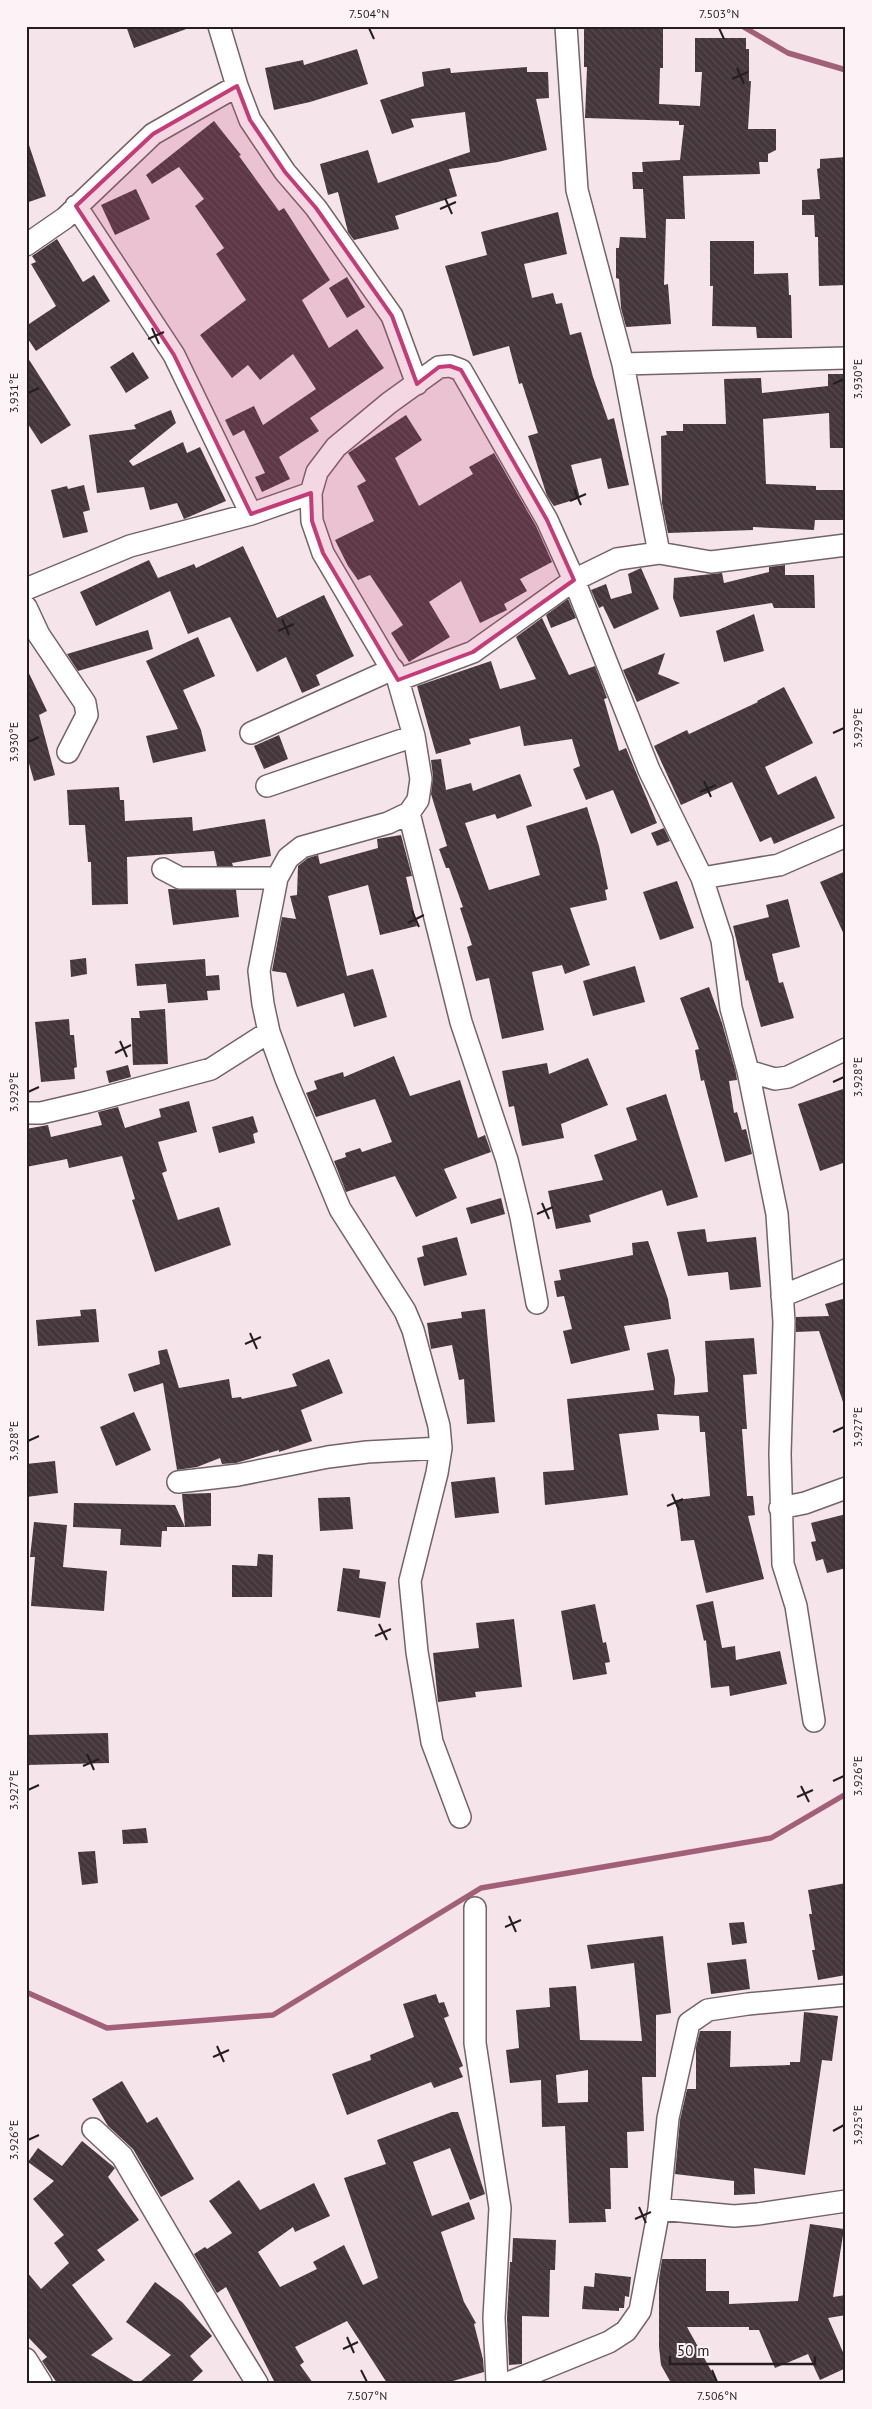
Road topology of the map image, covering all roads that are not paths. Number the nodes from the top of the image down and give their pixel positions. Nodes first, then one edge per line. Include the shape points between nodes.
1 (219, 26) edge
2 (566, 26) edge
3 (237, 86) junction
4 (76, 206) junction
5 (26, 245) edge
6 (846, 358) edge
7 (623, 364) junction
8 (417, 384) junction
9 (311, 493) junction
10 (251, 514) junction
11 (846, 545) edge
12 (659, 553) junction
13 (574, 580) junction
14 (26, 589) edge
15 (26, 607) edge
16 (396, 674) junction
17 (251, 733) dead end
18 (414, 736) junction
19 (68, 752) dead end
20 (267, 786) dead end
21 (409, 813) junction
22 (846, 836) edge
23 (163, 869) dead end
24 (277, 878) junction
25 (702, 878) junction
26 (269, 1032) junction
27 (846, 1049) edge
28 (748, 1070) junction
29 (26, 1113) edge
30 (846, 1270) edge
31 (782, 1296) junction
32 (537, 1303) dead end
33 (441, 1448) junction
34 (178, 1482) dead end
35 (846, 1488) edge
36 (780, 1508) junction
37 (814, 1721) dead end
38 (460, 1817) dead end
39 (475, 1908) dead end
40 (846, 1995) edge
41 (93, 2129) dead end
42 (846, 2201) edge
43 (659, 2209) junction
44 (26, 2359) edge
45 (41, 2383) edge
46 (257, 2383) edge
47 (497, 2383) edge
48 (508, 2383) edge

1 - 3 street
2 - 7 street via 577,190
3 - 4 street via 153,134
3 - 8 street via 250,120 285,172 316,208 392,316
4 - 5 street via 65,218
4 - 10 street via 174,355
6 - 7 street
7 - 12 street
8 - 9 street via 336,447 317,472
8 - 13 street via 439,367 461,370 547,520
9 - 10 street
9 - 16 street via 312,522 323,553
10 - 14 street via 130,546
11 - 12 street via 711,562
12 - 13 street via 618,559
13 - 16 street via 473,652
13 - 25 street via 649,770
15 - 19 street via 44,643 85,703 87,715
16 - 17 street
16 - 18 street
18 - 20 street
18 - 21 street via 421,779 418,800
21 - 24 street via 388,824 302,846 288,858
21 - 32 street via 461,1022 507,1160
22 - 25 street via 779,865
23 - 24 street via 180,878
24 - 26 street via 259,971
25 - 28 street via 722,940 731,1008
26 - 29 street via 211,1069 88,1102 41,1113
26 - 33 street via 340,1209 405,1311 439,1426
27 - 28 street via 788,1077 775,1079
28 - 31 street via 778,1214
30 - 31 street
31 - 36 street
33 - 34 street via 328,1457 238,1475
33 - 38 street via 410,1581 417,1652 432,1742
35 - 36 street
36 - 37 street via 783,1564 796,1606
39 - 47 street via 476,2044 500,2208 494,2318
40 - 43 street via 708,2010 689,2023 668,2118
41 - 46 street via 122,2156
42 - 43 street via 734,2216
43 - 48 street via 640,2311 626,2331 601,2345
44 - 45 street

